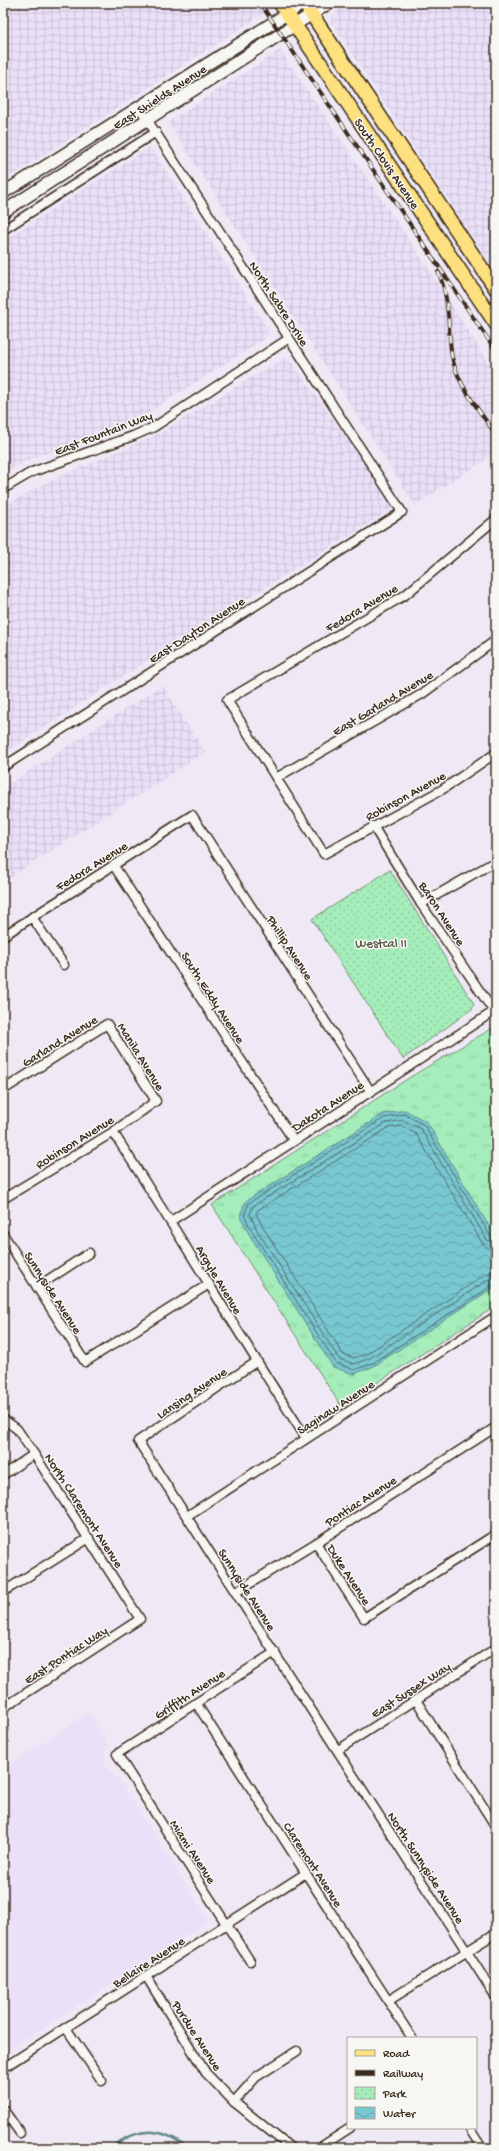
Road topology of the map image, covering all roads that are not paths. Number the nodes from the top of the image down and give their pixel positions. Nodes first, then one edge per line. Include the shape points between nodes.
1 (304, 3) edge
2 (329, 3) edge
3 (284, 8) edge
4 (312, 14) junction
5 (295, 25) junction
6 (139, 107) junction
7 (148, 120) junction
8 (156, 132) junction
9 (3, 193) edge
10 (3, 212) edge
11 (3, 230) edge
12 (496, 289) edge
13 (496, 324) edge
14 (288, 339) junction
15 (3, 489) edge
16 (402, 512) joint
17 (496, 519) edge
18 (496, 640) edge
19 (496, 753) edge
20 (3, 767) edge
21 (276, 778) junction
22 (192, 815) joint
23 (373, 826) junction
24 (496, 861) edge
25 (114, 866) junction
26 (422, 904) junction
27 (32, 917) junction
28 (3, 936) edge
29 (64, 965) dead end
30 (495, 1011) edge
31 (107, 1024) joint
32 (3, 1090) edge
33 (371, 1092) junction
34 (156, 1101) joint
35 (113, 1132) junction
36 (294, 1141) junction
37 (3, 1199) edge
38 (171, 1221) junction
39 (3, 1234) edge
40 (89, 1253) dead end
41 (209, 1284) junction
42 (37, 1287) junction
43 (496, 1316) edge
44 (256, 1362) junction
45 (3, 1420) edge
46 (496, 1427) edge
47 (306, 1438) junction
48 (138, 1441) joint
49 (34, 1454) junction
50 (3, 1475) edge
51 (187, 1516) junction
52 (496, 1534) edge
53 (89, 1538) junction
54 (316, 1544) junction
55 (3, 1592) edge
56 (236, 1592) junction
57 (140, 1619) joint
58 (496, 1649) edge
59 (275, 1652) junction
60 (416, 1700) junction
61 (196, 1703) junction
62 (3, 1708) edge
63 (338, 1750) junction
64 (117, 1754) joint
65 (496, 1827) edge
66 (306, 1873) junction
67 (226, 1924) junction
68 (496, 1933) edge
69 (468, 1952) junction
70 (250, 1961) dead end
71 (146, 1976) junction
72 (496, 1997) edge
73 (388, 2001) junction
74 (66, 2028) junction
75 (411, 2037) edge
76 (297, 2051) dead end
77 (3, 2068) edge
78 (102, 2080) dead end
79 (234, 2102) junction
80 (3, 2109) edge
81 (348, 2129) edge
82 (470, 2129) edge
83 (20, 2133) dead end
84 (291, 2148) edge
85 (319, 2148) edge
86 (482, 2148) edge

1 - 3 main road, East Shields Avenue
1 - 4 main road, South Clovis Avenue
2 - 4 main road, East Shields Avenue
3 - 5 main road, South Clovis Avenue
3 - 6 main road, East Shields Avenue
4 - 5 main road, East Shields Avenue
4 - 12 main road, South Clovis Avenue
5 - 7 main road, East Shields Avenue
5 - 13 main road, South Clovis Avenue
6 - 7 street, North Sabre Drive
6 - 9 main road, East Shields Avenue
7 - 8 street, North Sabre Drive
7 - 10 main road, East Shields Avenue
8 - 11 street
8 - 14 street, North Sabre Drive
14 - 15 street, East Fountain Way via 154,427 32,472
14 - 16 street, North Sabre Drive
16 - 20 street, East Dayton Avenue
17 - 21 street, Fedora Avenue via 405,595 226,700
18 - 21 street, East Garland Avenue via 422,694
19 - 23 street, Robinson Avenue via 443,789
21 - 23 street, Robinson Avenue via 324,854
22 - 25 street, Fedora Avenue
22 - 33 street, Phillip Avenue
23 - 26 street, Baron Avenue
24 - 26 street
25 - 27 street, Fedora Avenue
25 - 36 street, South Eddy Avenue
26 - 30 street, Baron Avenue
27 - 28 street, Fedora Avenue
27 - 29 street
30 - 33 street, Dakota Avenue
31 - 32 street, Garland Avenue
31 - 34 street, Manila Avenue
33 - 36 street, Dakota Avenue
34 - 35 street, Robinson Avenue
35 - 37 street, Robinson Avenue
35 - 38 street, Argyle Avenue
36 - 38 street, Dakota Avenue
38 - 41 street, Argyle Avenue
39 - 42 street, Sunnyside Avenue
40 - 42 street
41 - 42 street, Sunnyside Avenue via 85,1362
41 - 44 street, Argyle Avenue
43 - 47 street, Saginaw Avenue
44 - 47 street, Argyle Avenue
44 - 48 street, Lansing Avenue
45 - 49 street, North Claremont Avenue via 17,1429
46 - 54 street, Pontiac Avenue
47 - 51 street, Saginaw Avenue
48 - 51 street, Sunnyside Avenue
49 - 50 street
49 - 53 street, North Claremont Avenue
51 - 56 street, Sunnyside Avenue
52 - 54 street, Duke Avenue via 364,1618
53 - 55 street
53 - 57 street, North Claremont Avenue
54 - 56 street, Pontiac Avenue
56 - 59 street, Sunnyside Avenue
57 - 62 street, East Pontiac Way
58 - 60 street, East Sussex Way
59 - 61 street, Griffith Avenue
59 - 63 street, Sunnyside Avenue
60 - 63 street, East Sussex Way
60 - 65 street
61 - 64 street, Griffith Avenue
61 - 66 street, Claremont Avenue
63 - 69 street, North Sunnyside Avenue
64 - 67 street, Miami Avenue
66 - 67 street, Bellaire Avenue
66 - 73 street, Claremont Avenue
67 - 70 street, Miami Avenue
67 - 71 street, Bellaire Avenue
68 - 69 street
69 - 72 street, North Sunnyside Avenue
69 - 73 street
71 - 74 street, Bellaire Avenue
71 - 79 street, Purdue Avenue via 206,2073
73 - 75 street, Claremont Avenue
74 - 77 street, Bellaire Avenue
74 - 78 street
76 - 79 street via 256,2077
79 - 84 street, Purdue Avenue
80 - 83 street
81 - 85 street
82 - 86 street

